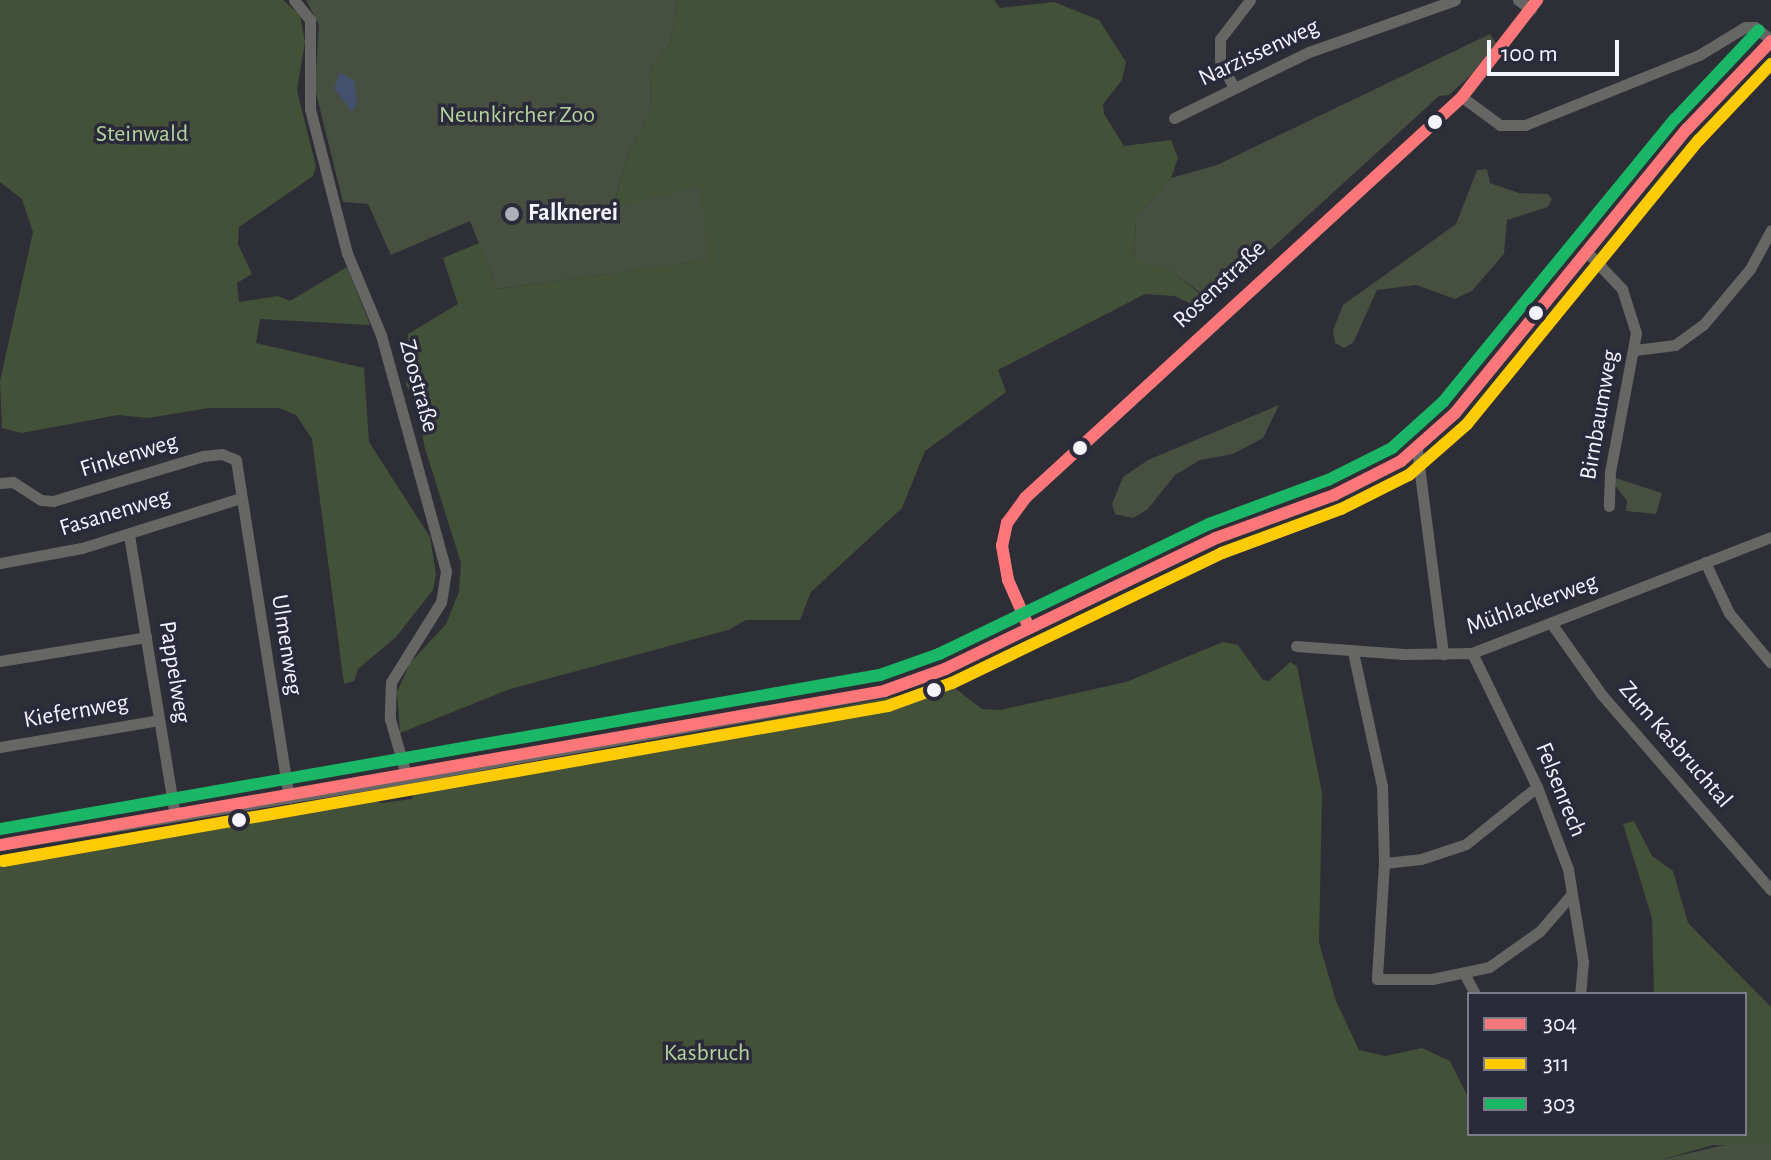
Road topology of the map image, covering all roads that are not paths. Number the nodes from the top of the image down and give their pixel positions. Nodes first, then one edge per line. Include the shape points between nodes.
1 (294, 0) edge
2 (1250, 0) edge
3 (1455, 0) edge
4 (1518, 0) edge
5 (1534, 5) edge
6 (1771, 40) edge
7 (1234, 88) junction
8 (1462, 97) junction
9 (1174, 118) dead end
10 (1771, 230) edge
11 (1588, 253) junction
12 (1635, 350) junction
13 (1417, 450) junction
14 (0, 483) edge
15 (241, 498) junction
16 (1609, 506) dead end
17 (129, 535) junction
18 (1771, 537) edge
19 (1705, 562) junction
20 (0, 563) edge
21 (1551, 623) junction
22 (1029, 628) junction
23 (146, 637) junction
24 (1296, 646) dead end
25 (1353, 652) junction
26 (1472, 653) junction
27 (1443, 654) junction
28 (0, 661) edge
29 (1771, 663) edge
30 (159, 720) junction
31 (0, 747) edge
32 (407, 778) junction
33 (1537, 787) junction
34 (289, 798) junction
35 (175, 816) junction
36 (0, 845) edge
37 (1384, 863) junction
38 (1771, 890) edge
39 (1571, 895) junction
40 (1465, 975) junction
41 (1474, 992) edge
42 (1580, 992) edge

1 - 32 street, Zoostraße via 310,20 310,109 347,253 381,335 446,571 441,602 391,682 390,719
2 - 7 street via 1220,39 1220,60
3 - 7 street, Narzissenweg via 1309,52
4 - 5 street
5 - 8 street, Rosenstraße
6 - 8 street via 1755,27 1745,27 1699,55 1525,125 1500,125
6 - 11 street via 1687,129
7 - 9 street, Narzissenweg
8 - 22 street, Rosenstraße via 1025,498 1007,523 1002,546 1008,580
10 - 12 street via 1750,269 1703,325 1675,345
11 - 12 street, Birnbaumweg via 1630,303
11 - 13 street via 1459,409
12 - 16 street, Birnbaumweg via 1610,472
13 - 22 street via 1334,495 1216,538
13 - 27 street
14 - 15 street, Finkenweg via 13,482 41,500 53,501 222,454 236,460
15 - 17 street, Fasanenweg
15 - 34 street, Ulmenweg
17 - 20 street, Fasanenweg
17 - 23 street, Pappelweg
18 - 19 street, Mühlackerweg
19 - 21 street, Mühlackerweg
19 - 29 street via 1729,613
21 - 26 street, Mühlackerweg
21 - 38 street, Zum Kasbruchtal via 1612,706
22 - 32 street via 945,669 884,691
23 - 28 street
23 - 30 street, Pappelweg
24 - 25 street, Mühlackerweg
25 - 27 street, Mühlackerweg
25 - 37 street via 1378,757
26 - 27 street, Mühlackerweg
26 - 33 street, Felsenrech
30 - 31 street, Kiefernweg
30 - 35 street, Pappelweg
32 - 34 street
33 - 37 street via 1466,844 1421,859
33 - 39 street, Felsenrech via 1568,869
34 - 35 street
35 - 36 street
37 - 40 street via 1377,979
39 - 40 street via 1515,951
39 - 42 street, Felsenrech via 1582,952
40 - 41 street

